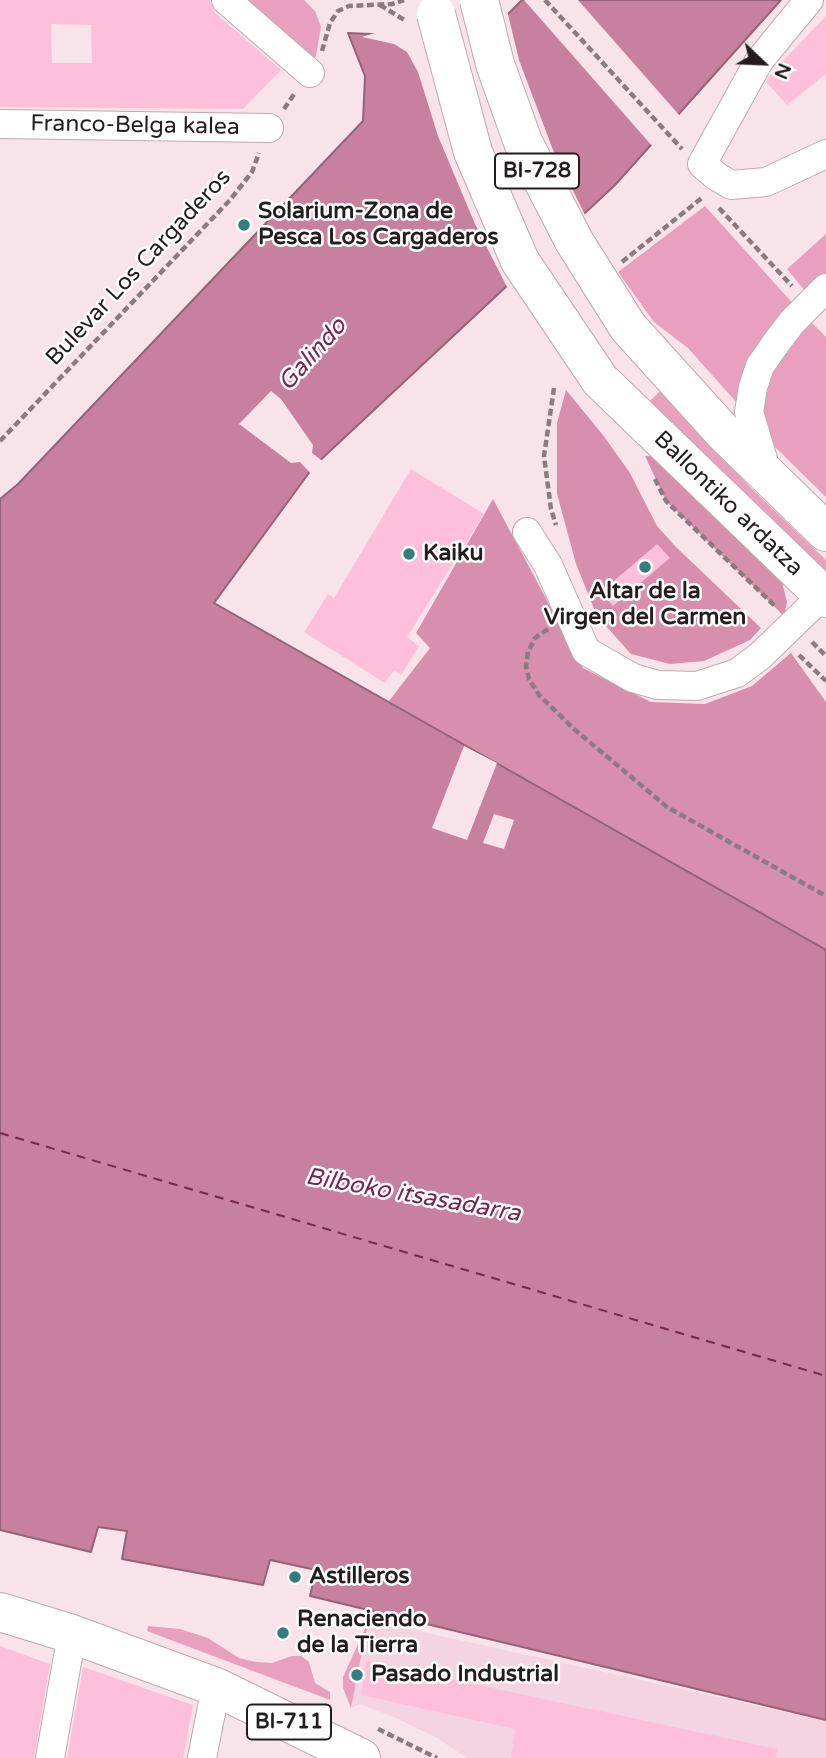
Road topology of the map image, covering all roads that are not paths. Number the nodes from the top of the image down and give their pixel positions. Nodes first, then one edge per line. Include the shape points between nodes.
1 (226, 0) edge
2 (478, 0) edge
3 (809, 0) edge
4 (421, 5) edge
5 (310, 73) road end
6 (0, 124) edge
7 (269, 128) road end
8 (826, 155) edge
9 (826, 288) edge
10 (768, 476) junction
11 (527, 532) dead end
12 (826, 532) edge
13 (824, 597) edge
14 (0, 1612) edge
15 (72, 1634) junction
16 (216, 1687) junction
17 (369, 1743) edge
18 (50, 1758) edge
19 (202, 1758) edge

1 - 5 street
2 - 10 main road, Ballontiko ardatza / BI-728, bridge via 523,142 574,241 628,327
3 - 8 street via 759,61 702,172 731,185 766,182
4 - 13 main road, Ballontiko ardatza / BI-728, bridge via 473,152 520,261 600,380
6 - 7 street, Franco-Belga kalea
9 - 10 street via 792,322 760,366 752,387 749,412
10 - 12 main road, Ballontiko ardatza / BI-728
11 - 13 street via 548,565 586,651 633,678 658,685 697,686 737,673
14 - 15 main road, BI-711
15 - 16 main road, BI-711
15 - 18 street
16 - 17 main road, BI-711
16 - 19 street

